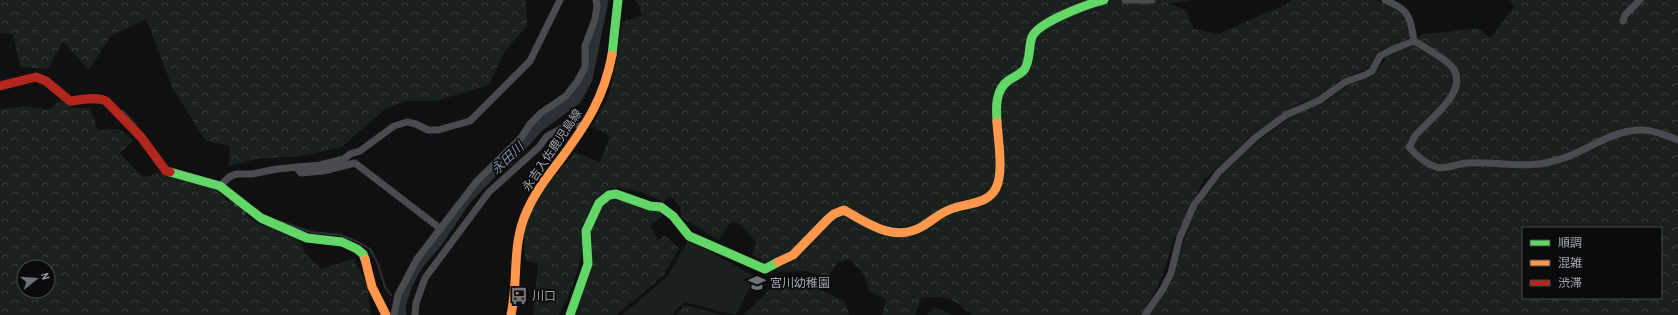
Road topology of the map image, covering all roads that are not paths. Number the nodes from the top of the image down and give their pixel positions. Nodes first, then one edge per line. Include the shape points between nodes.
1 (560, 0) edge
2 (596, 0) edge
3 (618, 0) edge
4 (1104, 0) edge
5 (1125, 0) edge
6 (1152, 0) edge
7 (1385, 0) edge
8 (1640, 0) edge
9 (1623, 21) dead end
10 (1414, 41) junction
11 (0, 86) edge
12 (583, 127) junction
13 (1678, 140) edge
14 (296, 168) junction
15 (220, 186) junction
16 (441, 229) junction
17 (386, 315) edge
18 (394, 315) edge
19 (415, 315) edge
20 (511, 315) edge
21 (570, 315) edge
22 (1145, 315) edge

1 - 14 street via 530,61 470,121 438,130 428,130 407,122 394,126 360,151 344,159 320,166
2 - 16 street via 595,19 585,46 585,67 577,82 566,96 541,113 521,138 477,181
3 - 12 street, 永吉入佐鹿児島線 via 607,75 599,100
4 - 21 street via 1081,7 1037,30 1030,43 1026,66 1022,72 1001,87 996,108 1000,177 991,195 983,201 943,212 921,228 904,233 889,232 875,227 844,210 828,219 793,255 765,269 689,236 673,216 661,207 650,206 616,194 599,203 586,231 588,264
5 - 6 street
7 - 10 street via 1405,10
8 - 9 street
10 - 13 street via 1452,66 1457,76 1454,94 1415,136 1409,147 1435,167 1487,162 1544,163 1630,131 1655,132
10 - 22 street via 1380,56 1372,71 1345,82 1320,100 1286,115 1256,137 1224,168 1194,205 1180,237 1171,272
11 - 15 street via 40,77 70,101 102,99 141,137 166,171
12 - 19 street via 576,124 568,125 547,136 539,148 489,192 425,278 416,303
12 - 20 street, 永吉入佐鹿児島線 via 535,194 527,210 517,243 514,304
14 - 15 street via 236,174
14 - 16 street via 301,173 323,171 355,163
15 - 17 street via 261,218 313,240 342,242 357,249 363,254 372,288
16 - 18 street via 417,259 398,295

